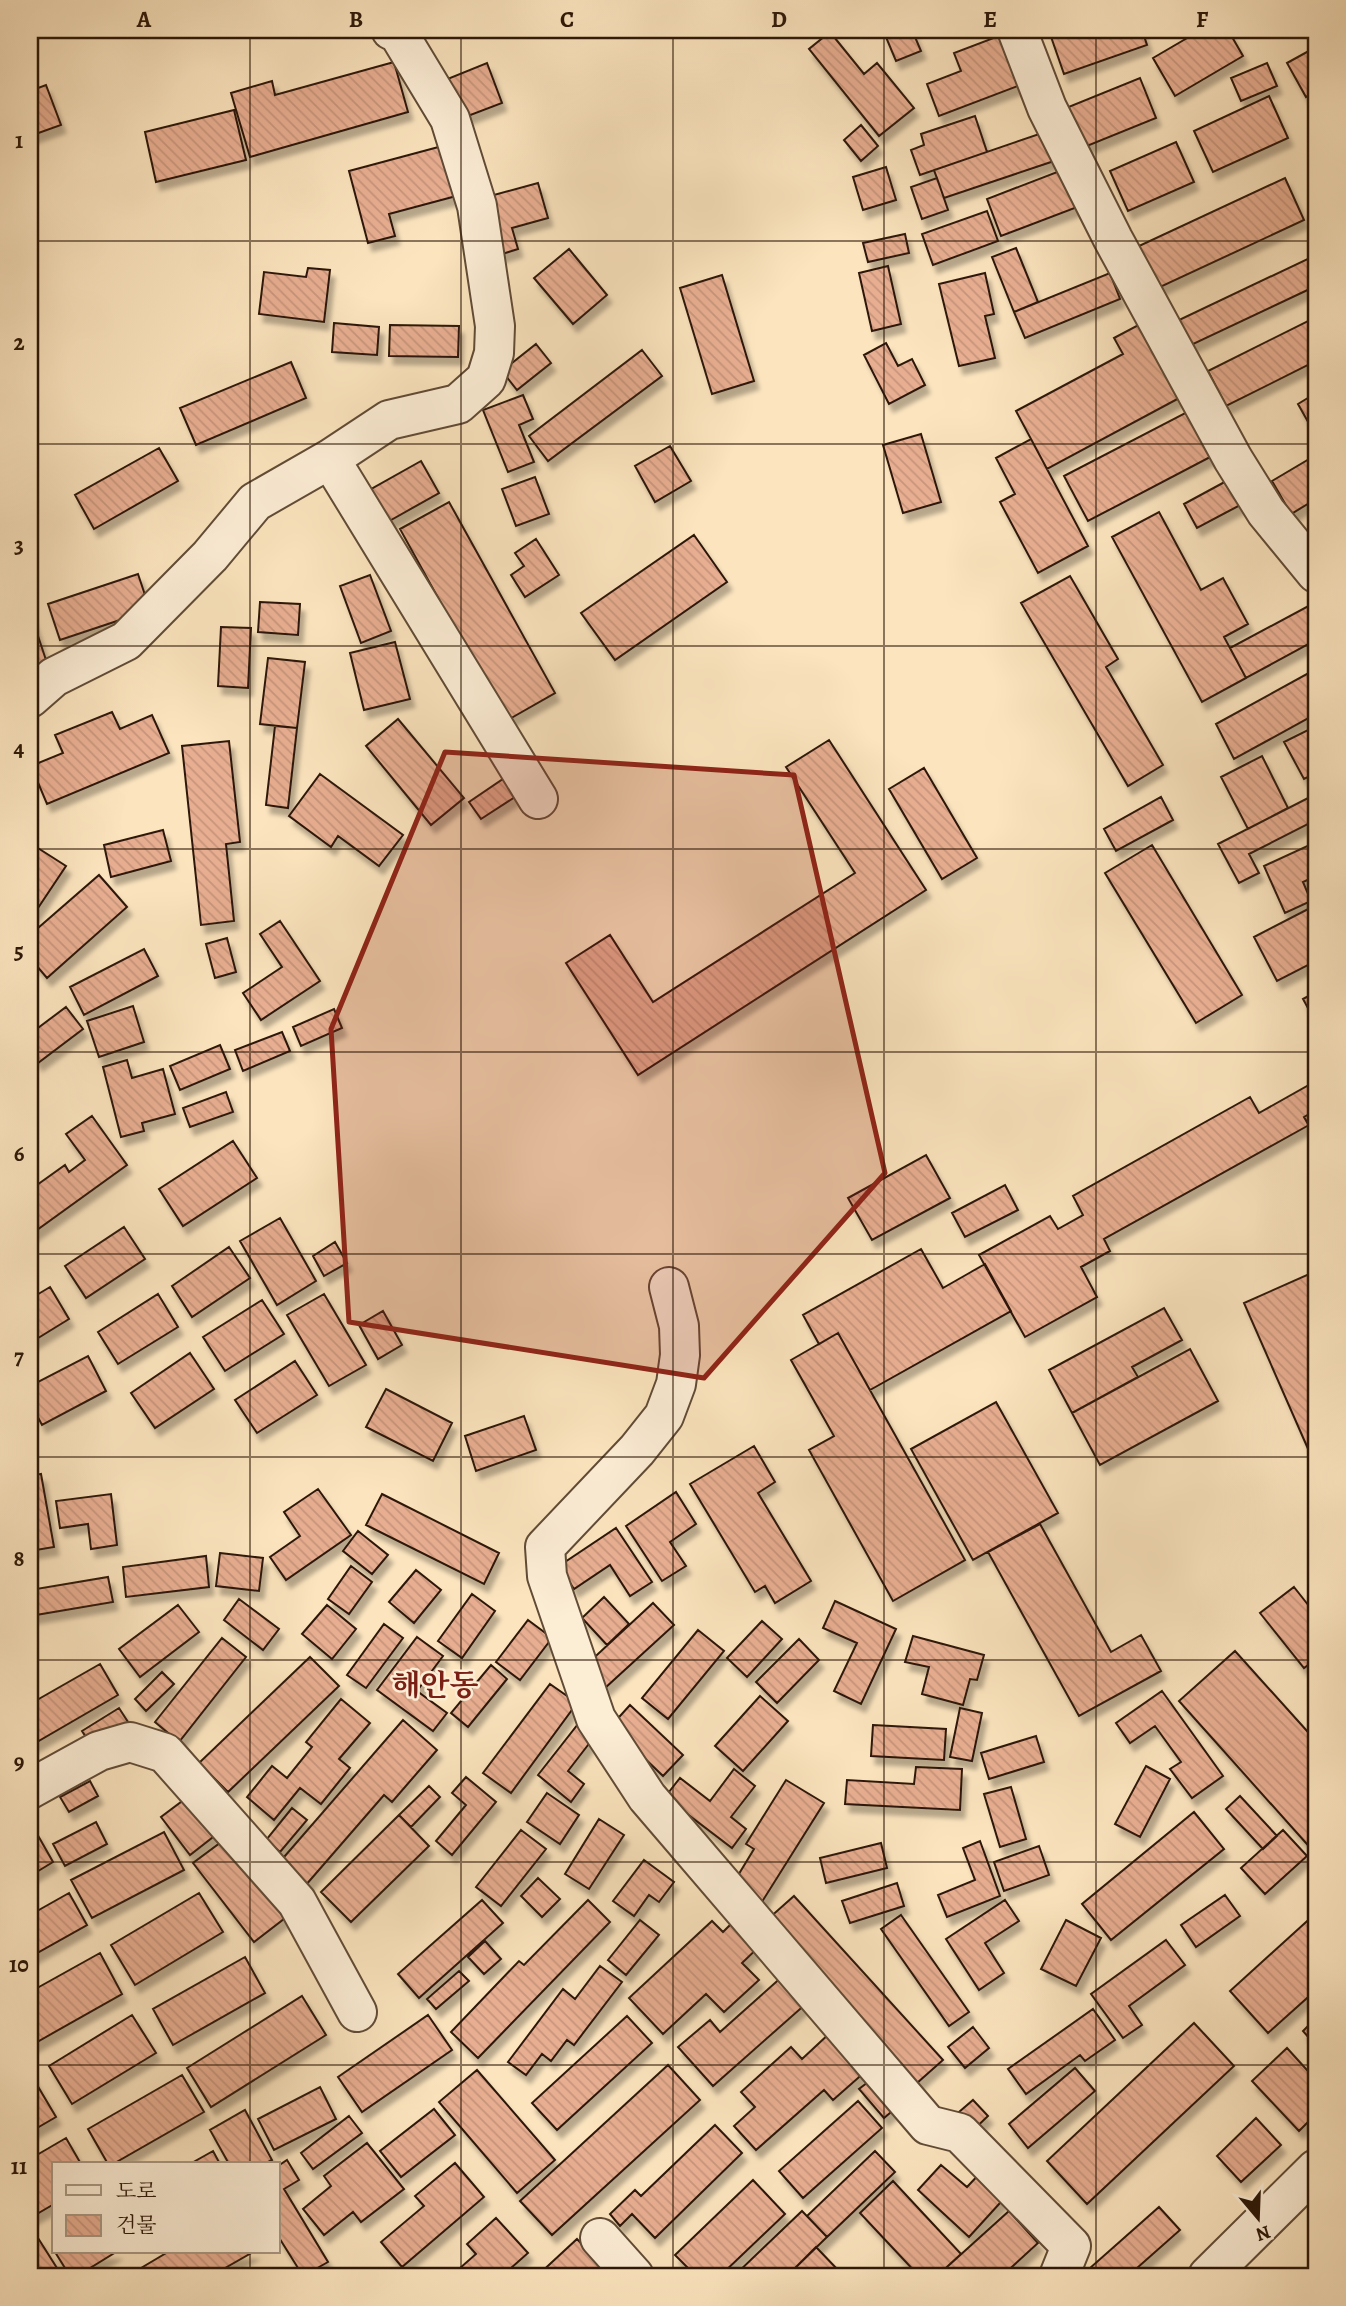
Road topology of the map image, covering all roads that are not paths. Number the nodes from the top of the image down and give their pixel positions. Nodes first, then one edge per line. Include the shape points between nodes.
1 (391, 30) edge
2 (1017, 30) edge
3 (330, 459) junction
4 (1316, 573) edge
5 (30, 698) edge
6 (538, 799) dead end
7 (669, 1287) dead end
8 (30, 1789) edge
9 (357, 2012) dead end
10 (1316, 2169) edge
11 (600, 2238) dead end
12 (634, 2276) edge
13 (1059, 2276) edge
14 (1208, 2276) edge

1 - 3 street via 398,33 450,118 477,206 493,313 494,353 486,379 458,404 390,419
2 - 4 street via 1047,108 1233,459 1266,512
3 - 5 street via 255,502 210,556 126,641 54,677
3 - 6 street
7 - 13 street via 679,1326 680,1355 664,1416 545,1547 547,1576 596,1719 647,1797 928,2125 960,2133 1071,2246
8 - 9 street via 99,1751 130,1742 165,1753 297,1902
10 - 14 street
11 - 12 street

